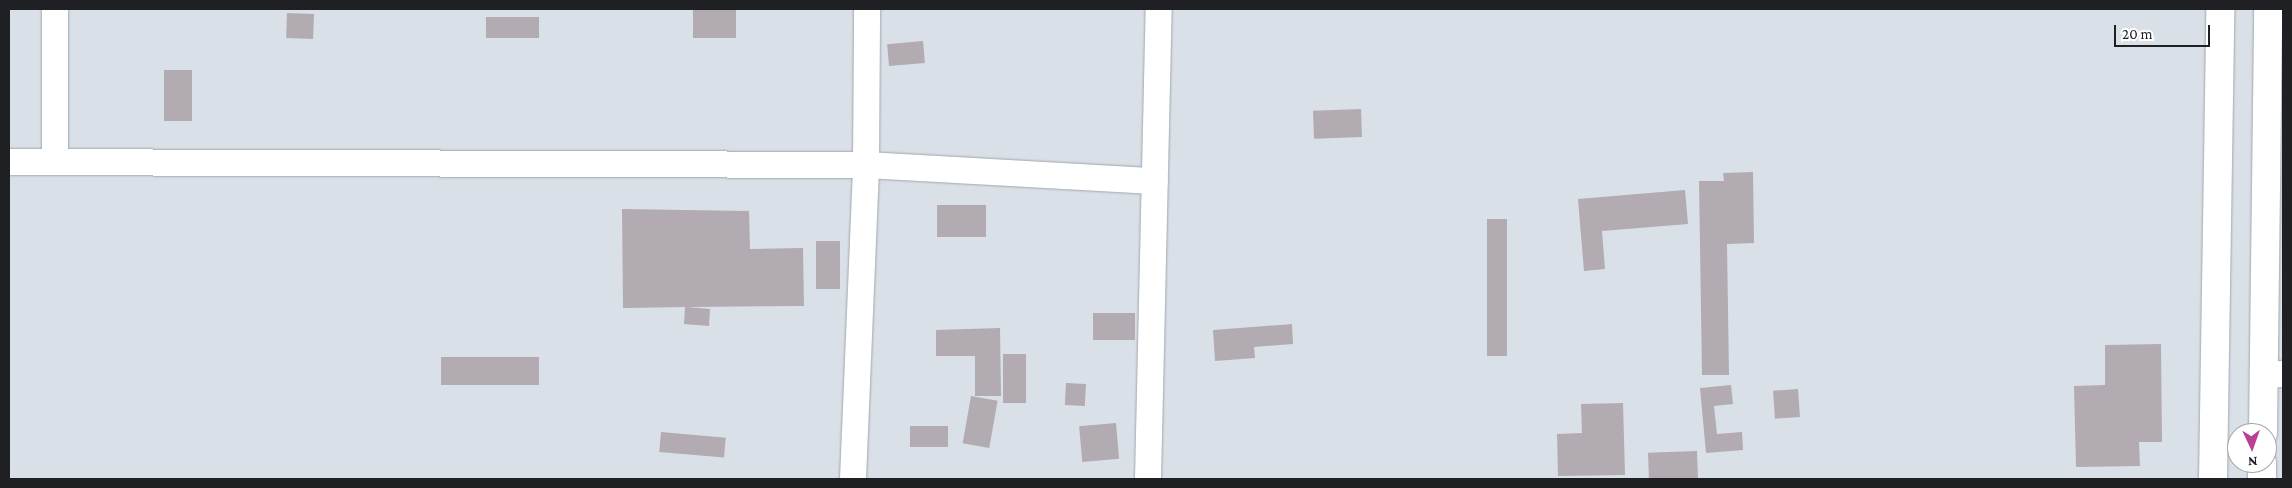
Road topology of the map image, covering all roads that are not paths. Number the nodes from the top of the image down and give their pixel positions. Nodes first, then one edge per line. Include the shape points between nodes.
1 (54, 9) edge
2 (867, 9) edge
3 (1159, 9) edge
4 (2220, 9) edge
5 (2268, 9) edge
6 (55, 159) junction
7 (9, 162) edge
8 (866, 165) junction
9 (1155, 181) junction
10 (2274, 375) edge
11 (2265, 423) edge
12 (853, 479) edge
13 (1148, 479) edge
14 (2213, 479) edge

1 - 6 street
2 - 8 street
3 - 9 street
4 - 14 main road
5 - 10 main road
6 - 7 street
6 - 8 street
8 - 9 street
8 - 12 street
9 - 13 street
10 - 11 main road

